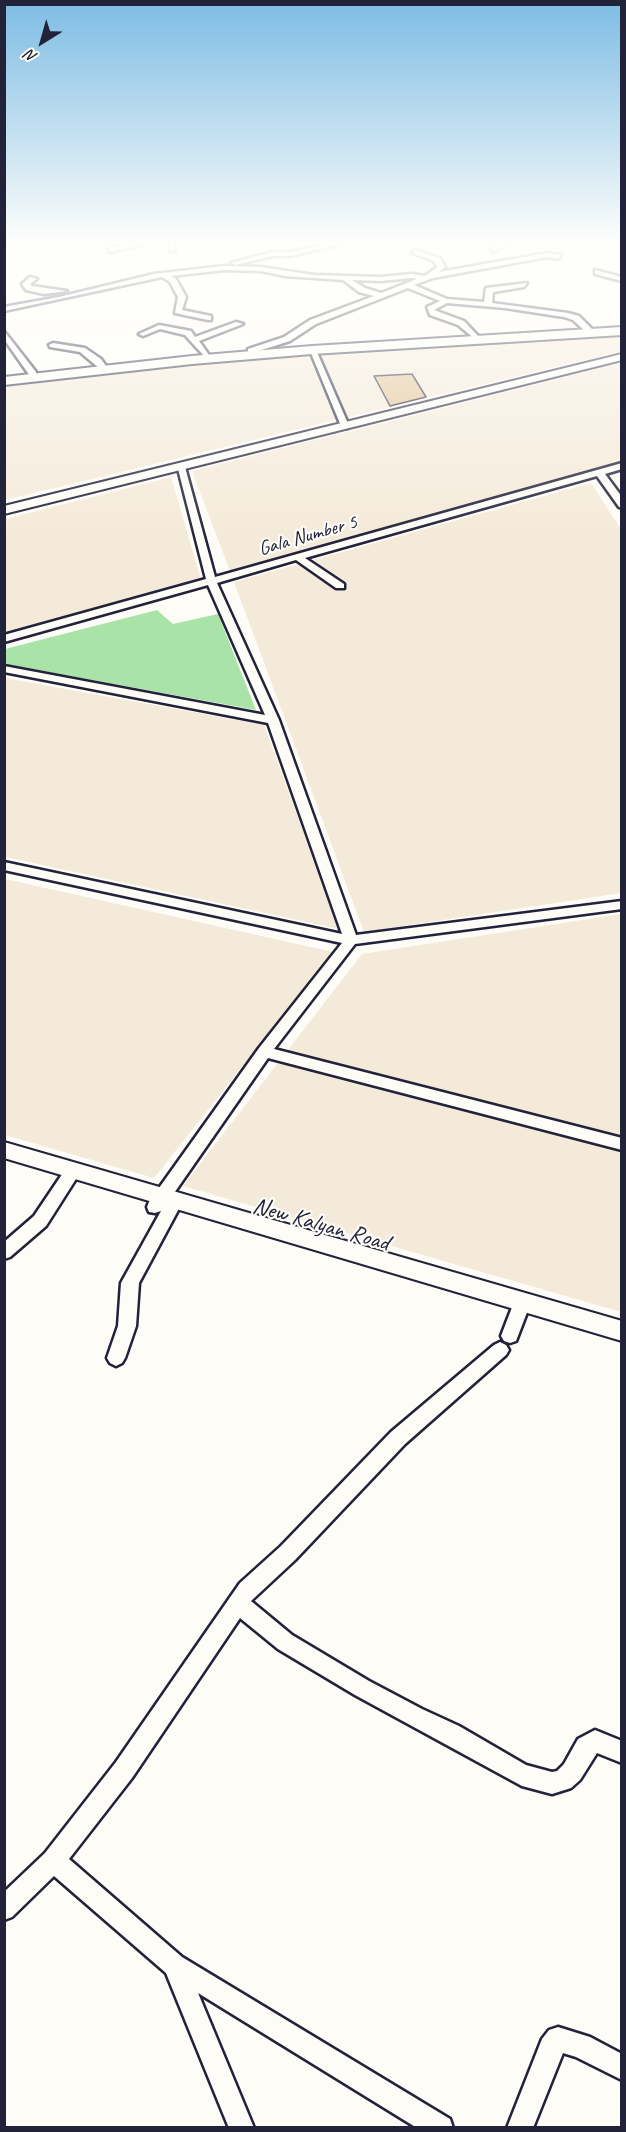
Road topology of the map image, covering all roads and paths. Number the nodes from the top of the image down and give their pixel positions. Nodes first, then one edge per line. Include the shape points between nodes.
1 (9, 340) edge
2 (195, 340) edge
3 (282, 340) edge
4 (426, 340) edge
5 (451, 340) edge
6 (53, 345) dead end
7 (312, 350) junction
8 (251, 353) junction
9 (205, 355) junction
10 (621, 357) edge
11 (102, 366) junction
12 (33, 374) junction
13 (4, 379) edge
14 (345, 426) junction
15 (621, 466) edge
16 (180, 467) junction
17 (599, 472) junction
18 (621, 505) edge
19 (4, 510) edge
20 (299, 558) junction
21 (212, 583) junction
22 (340, 586) dead end
23 (4, 639) edge
24 (4, 669) edge
25 (273, 720) junction
26 (4, 866) edge
27 (621, 905) edge
28 (351, 940) junction
29 (264, 1052) junction
30 (621, 1144) edge
31 (4, 1150) edge
32 (4, 1164) edge
33 (69, 1176) junction
34 (165, 1204) junction
35 (280, 1236) junction
36 (4, 1252) edge
37 (521, 1306) junction
38 (621, 1331) edge
39 (621, 1341) edge
40 (116, 1358) dead end
41 (238, 1604) junction
42 (621, 1752) edge
43 (53, 1861) junction
44 (4, 1908) edge
45 (174, 1965) junction
46 (621, 2068) edge
47 (242, 2127) edge
48 (441, 2127) edge
49 (520, 2127) edge

1 - 12 street
2 - 9 street
3 - 8 street
4 - 8 main road
5 - 7 main road
6 - 11 street via 82,350
7 - 8 main road
7 - 14 street
8 - 9 main road
8 - 13 main road
9 - 11 main road
10 - 14 street
11 - 12 main road
12 - 13 main road
14 - 16 street
15 - 17 street, Gala Number 5
16 - 19 street
16 - 21 street
17 - 18 street
17 - 20 street, Gala Number 5
20 - 21 street, Gala Number 5
20 - 22 street
21 - 23 street, Gala Number 5
21 - 25 street
24 - 25 street
25 - 28 street
26 - 28 street
27 - 28 street
28 - 29 street
29 - 30 street
29 - 34 street
31 - 33 street
32 - 33 street, New Kalyan Road
33 - 34 street, New Kalyan Road
33 - 36 street via 40,1221
34 - 35 street, New Kalyan Road
34 - 40 street via 130,1283 128,1326
35 - 37 street, New Kalyan Road
35 - 37 street, New Kalyan Road via 315,1241
37 - 38 street, New Kalyan Road
37 - 39 street, New Kalyan Road
37 - 41 street via 505,1343 398,1438 288,1553 247,1590
41 - 42 street via 304,1654 522,1775 552,1783 562,1780 595,1741
41 - 43 street via 124,1770
43 - 44 street
43 - 45 street
45 - 47 street
45 - 48 street
46 - 49 street via 581,2046 558,2039

